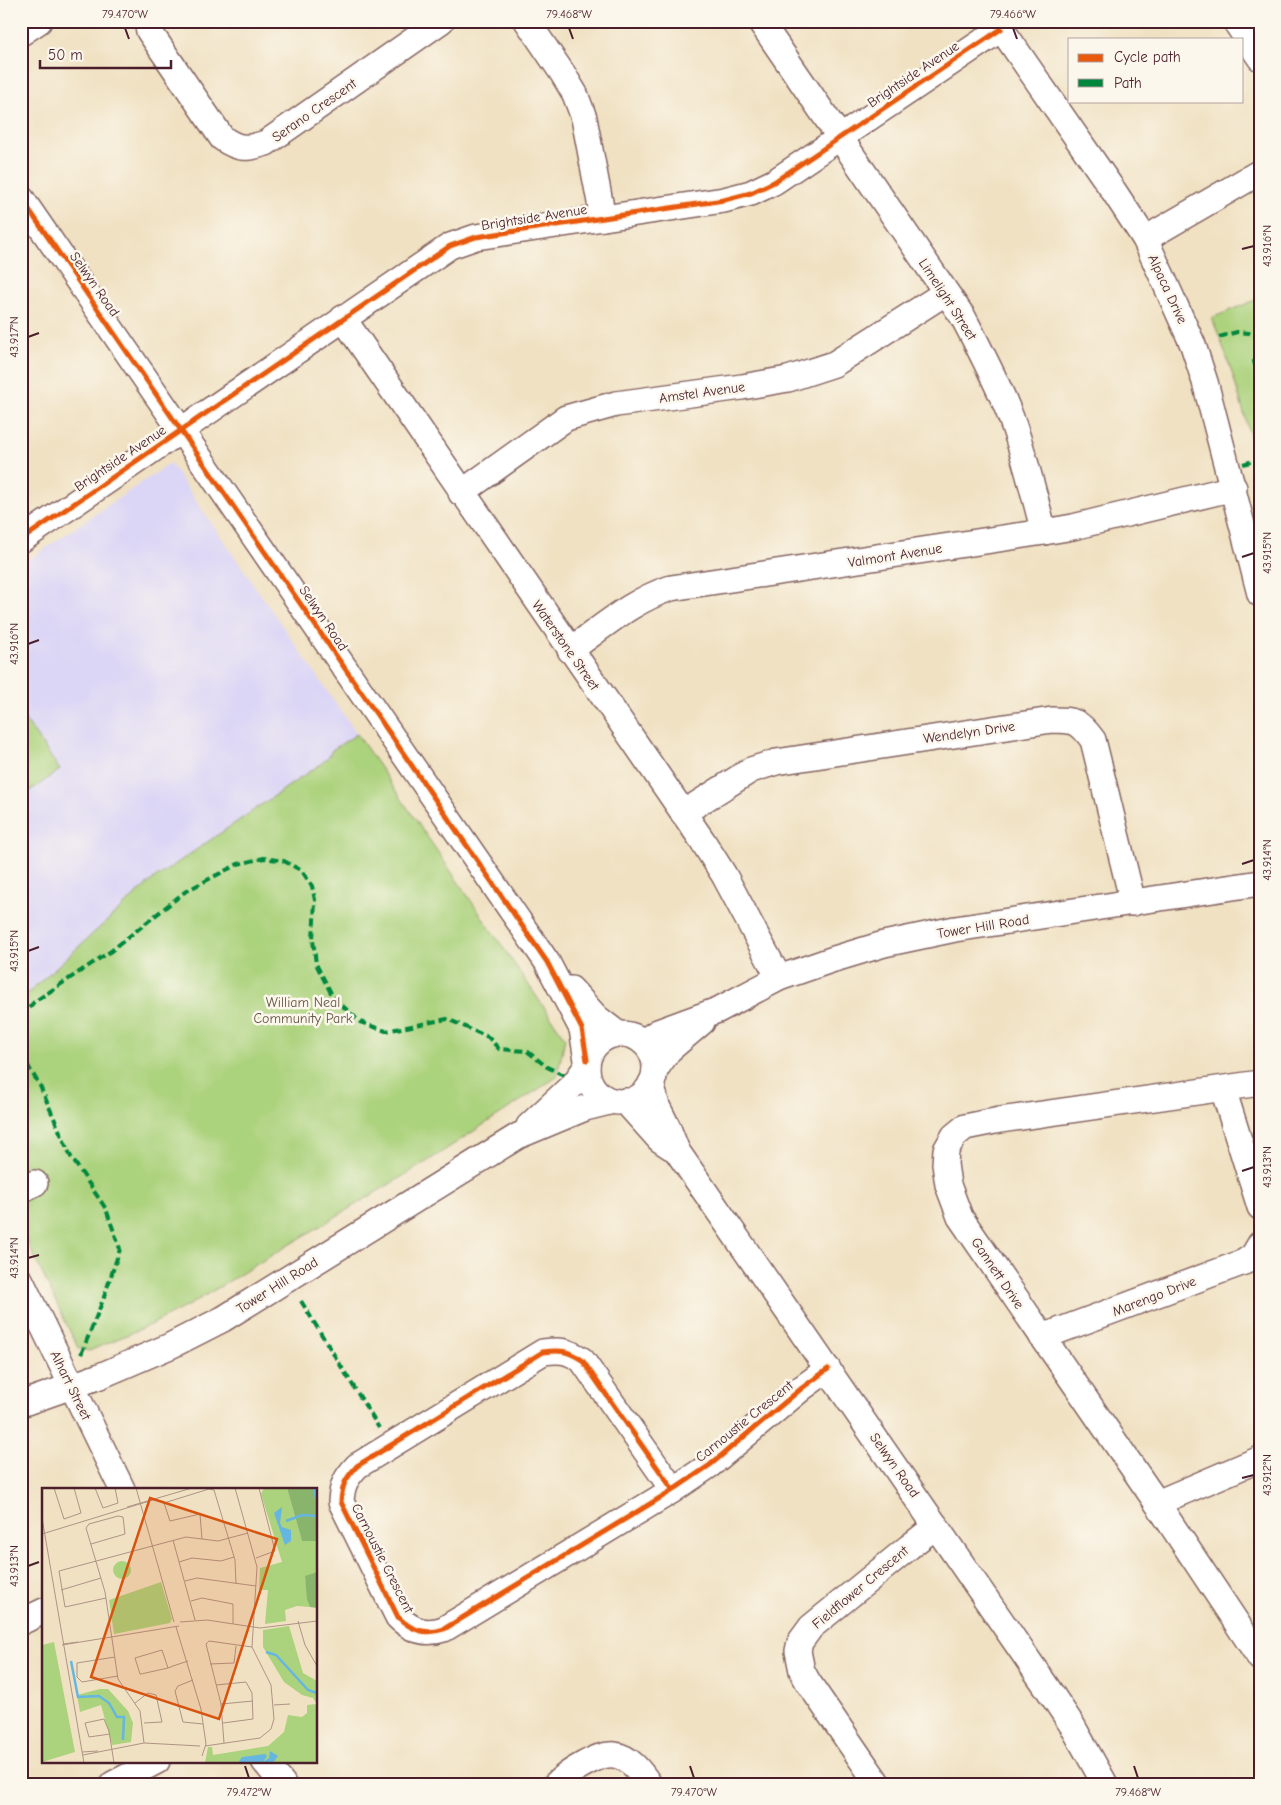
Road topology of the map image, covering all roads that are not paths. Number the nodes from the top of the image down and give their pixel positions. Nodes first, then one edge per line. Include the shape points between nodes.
1 (39, 21) edge
2 (147, 21) edge
3 (442, 21) edge
4 (527, 21) edge
5 (760, 21) edge
6 (1235, 21) edge
7 (998, 25) edge
8 (21, 33) edge
9 (1260, 58) edge
10 (840, 138) junction
11 (1260, 172) edge
12 (21, 198) edge
13 (603, 218) junction
14 (1145, 239) junction
15 (945, 293) junction
16 (343, 318) junction
17 (182, 430) junction
18 (1234, 488) junction
19 (461, 493) junction
20 (1044, 532) junction
21 (21, 540) edge
22 (1260, 594) edge
23 (570, 650) junction
24 (683, 813) junction
25 (1260, 883) edge
26 (1133, 903) junction
27 (547, 962) junction
28 (779, 978) junction
29 (718, 1010) junction
30 (618, 1034) junction
31 (643, 1042) junction
32 (587, 1063) junction
33 (653, 1077) junction
34 (1260, 1083) edge
35 (1223, 1089) junction
36 (619, 1101) junction
37 (518, 1136) junction
38 (677, 1151) junction
39 (1260, 1207) edge
40 (1260, 1244) edge
41 (21, 1281) edge
42 (1042, 1337) junction
43 (828, 1369) junction
44 (71, 1386) junction
45 (21, 1404) edge
46 (1260, 1459) edge
47 (122, 1488) edge
48 (673, 1490) junction
49 (1157, 1503) junction
50 (936, 1526) junction
51 (42, 1612) edge
52 (21, 1622) edge
53 (1260, 1658) edge
54 (155, 1762) edge
55 (265, 1762) edge
56 (113, 1784) edge
57 (283, 1784) edge
58 (556, 1784) edge
59 (649, 1784) edge
60 (878, 1784) edge
61 (1105, 1784) edge

1 - 8 street
2 - 3 street, Serano Crescent via 149,31 222,138 235,147 250,148 266,143
4 - 13 street via 575,94 584,118
5 - 10 street
6 - 9 street
7 - 10 street, Brightside Avenue
7 - 14 street, Alpaca Drive
10 - 13 street, Brightside Avenue via 774,182 751,193
10 - 15 street, Limelight Street
11 - 14 street
12 - 17 street, Selwyn Road
13 - 16 street, Brightside Avenue via 476,238 450,246
14 - 18 street, Alpaca Drive via 1193,345
15 - 19 street, Amstel Avenue via 834,364 788,379 616,404 566,418
15 - 20 street, Limelight Street via 963,317 1009,412
16 - 17 street, Brightside Avenue
16 - 19 street, Waterstone Street
17 - 21 street, Brightside Avenue
17 - 27 street, Selwyn Road
18 - 20 street, Valmont Avenue
18 - 22 street, Alpaca Drive
19 - 23 street, Waterstone Street
20 - 23 street, Valmont Avenue via 671,588 643,599
23 - 24 street, Waterstone Street
24 - 26 street, Wendelyn Drive via 751,770 776,762 1052,720 1071,720 1084,728 1093,740
24 - 28 street, Waterstone Street via 724,875
25 - 26 street, Tower Hill Road
26 - 28 street, Tower Hill Road via 902,940
27 - 30 street, Selwyn Road via 597,1018
27 - 32 street, Selwyn Road via 582,1029
28 - 29 street, Tower Hill Road
29 - 31 street, Tower Hill Road via 658,1032
29 - 33 street, Tower Hill Road via 670,1050
30 - 31 street via 627,1034
30 - 32 street via 598,1042
31 - 33 street via 652,1055
32 - 36 street via 588,1076 597,1092 604,1098
32 - 37 street, Tower Hill Road via 574,1084
33 - 36 street via 641,1095
33 - 38 street, Selwyn Road via 657,1106
34 - 35 street, Gannett Drive
35 - 39 street
35 - 42 street, Gannett Drive via 976,1124 965,1127 954,1136 946,1150 945,1164 954,1204
36 - 37 street, Tower Hill Road via 585,1108
36 - 38 street, Selwyn Road via 659,1139
37 - 44 street, Tower Hill Road via 222,1319 170,1346
38 - 43 street, Selwyn Road
40 - 42 street, Marengo Drive via 1253,1256 1244,1262
41 - 44 street, Alhart Street
42 - 49 street, Gannett Drive
43 - 48 street, Carnoustie Crescent via 710,1465
43 - 50 street, Selwyn Road
44 - 45 street, Tower Hill Road
44 - 47 street, Alhart Street
46 - 49 street
48 - 48 street, Carnoustie Crescent via 582,1360 561,1350 543,1352 357,1466 346,1478 342,1502 398,1617 422,1632 433,1632 444,1629
49 - 53 street, Gannett Drive
50 - 60 street, Fieldflower Crescent via 811,1627 800,1642 799,1661 808,1682
50 - 61 street, Selwyn Road via 1072,1725
51 - 52 street
54 - 56 street
55 - 57 street
58 - 59 street via 596,1759 614,1755 628,1760

